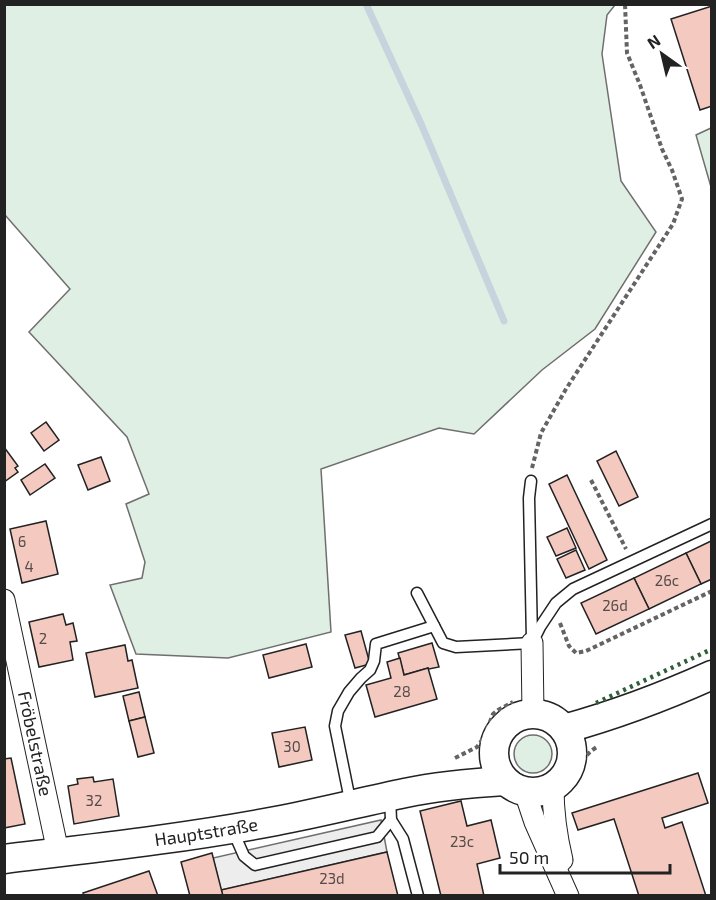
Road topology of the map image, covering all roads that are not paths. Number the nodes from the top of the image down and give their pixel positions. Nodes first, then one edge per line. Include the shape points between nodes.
1 (531, 481) road end
2 (711, 524) edge
3 (417, 593) dead end
4 (4, 600) edge
5 (434, 627) junction
6 (532, 643) junction
7 (711, 675) edge
8 (524, 708) junction
9 (568, 741) junction
10 (494, 753) junction
11 (515, 786) junction
12 (561, 786) junction
13 (396, 803) junction
14 (351, 806) junction
15 (232, 828) junction
16 (58, 852) junction
17 (4, 859) edge
18 (418, 896) edge
19 (569, 896) edge

1 - 6 lane
2 - 6 lane via 573,589 556,603
3 - 5 lane
4 - 16 street, Fröbelstraße
5 - 6 lane via 443,644 456,647
5 - 14 lane via 376,644 370,670 349,692 338,711 335,726
6 - 8 street
7 - 9 main road via 672,693 609,732
8 - 9 main road via 550,718
8 - 10 main road via 498,736
9 - 12 main road via 572,761
10 - 11 main road via 499,773
10 - 13 main road, Hauptstraße
11 - 12 main road via 540,792
11 - 13 main road, Hauptstraße via 472,782
11 - 19 street
12 - 19 street via 553,808
13 - 14 main road, Hauptstraße
13 - 15 lane via 377,837 255,865 244,856
13 - 18 lane
14 - 15 main road, Hauptstraße
15 - 16 main road, Hauptstraße
16 - 17 main road, Hauptstraße

